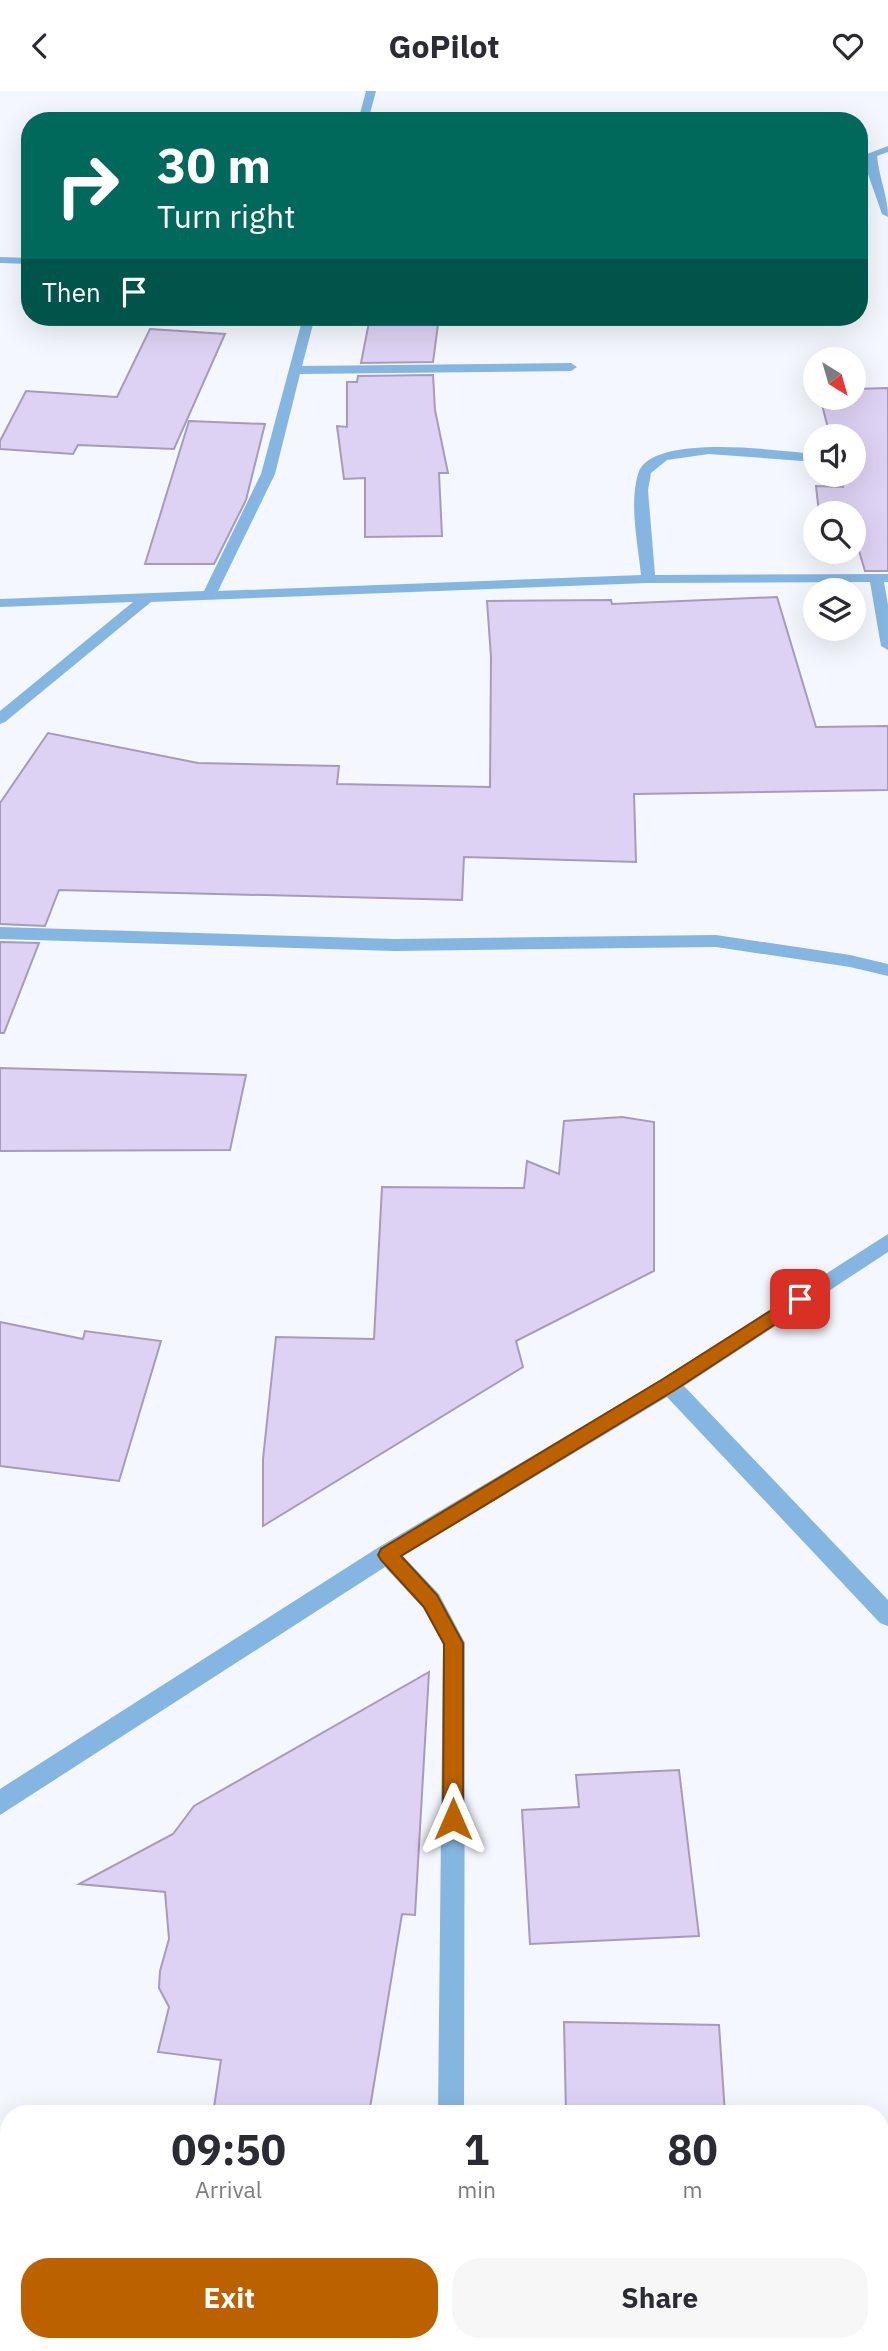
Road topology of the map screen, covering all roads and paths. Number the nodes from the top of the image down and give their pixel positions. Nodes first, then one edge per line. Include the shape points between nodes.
1 (370, 91) edge
2 (365, 112) edge
3 (888, 149) edge
4 (888, 214) edge
5 (0, 260) edge
6 (21, 261) edge
7 (306, 326) edge
8 (571, 367) dead end
9 (294, 370) junction
10 (803, 457) edge
11 (882, 578) edge
12 (648, 579) junction
13 (148, 597) junction
14 (208, 597) junction
15 (0, 603) edge
16 (888, 646) edge
17 (0, 719) edge
18 (0, 933) edge
19 (888, 970) edge
20 (888, 1242) edge
21 (669, 1385) junction
22 (387, 1555) junction
23 (888, 1616) edge
24 (0, 1803) edge
25 (451, 2105) edge

1 - 2 street
3 - 4 street via 872,154 870,164
5 - 6 street
7 - 9 street
8 - 9 street
9 - 14 street via 268,474
10 - 12 street via 709,450 663,457 645,471 641,490
11 - 12 street
11 - 16 street
12 - 14 street
13 - 14 street
13 - 15 street
13 - 17 street
18 - 19 street via 395,945 716,941
20 - 21 street
21 - 22 street
21 - 23 street
22 - 24 street
22 - 25 street via 431,1601 454,1643

